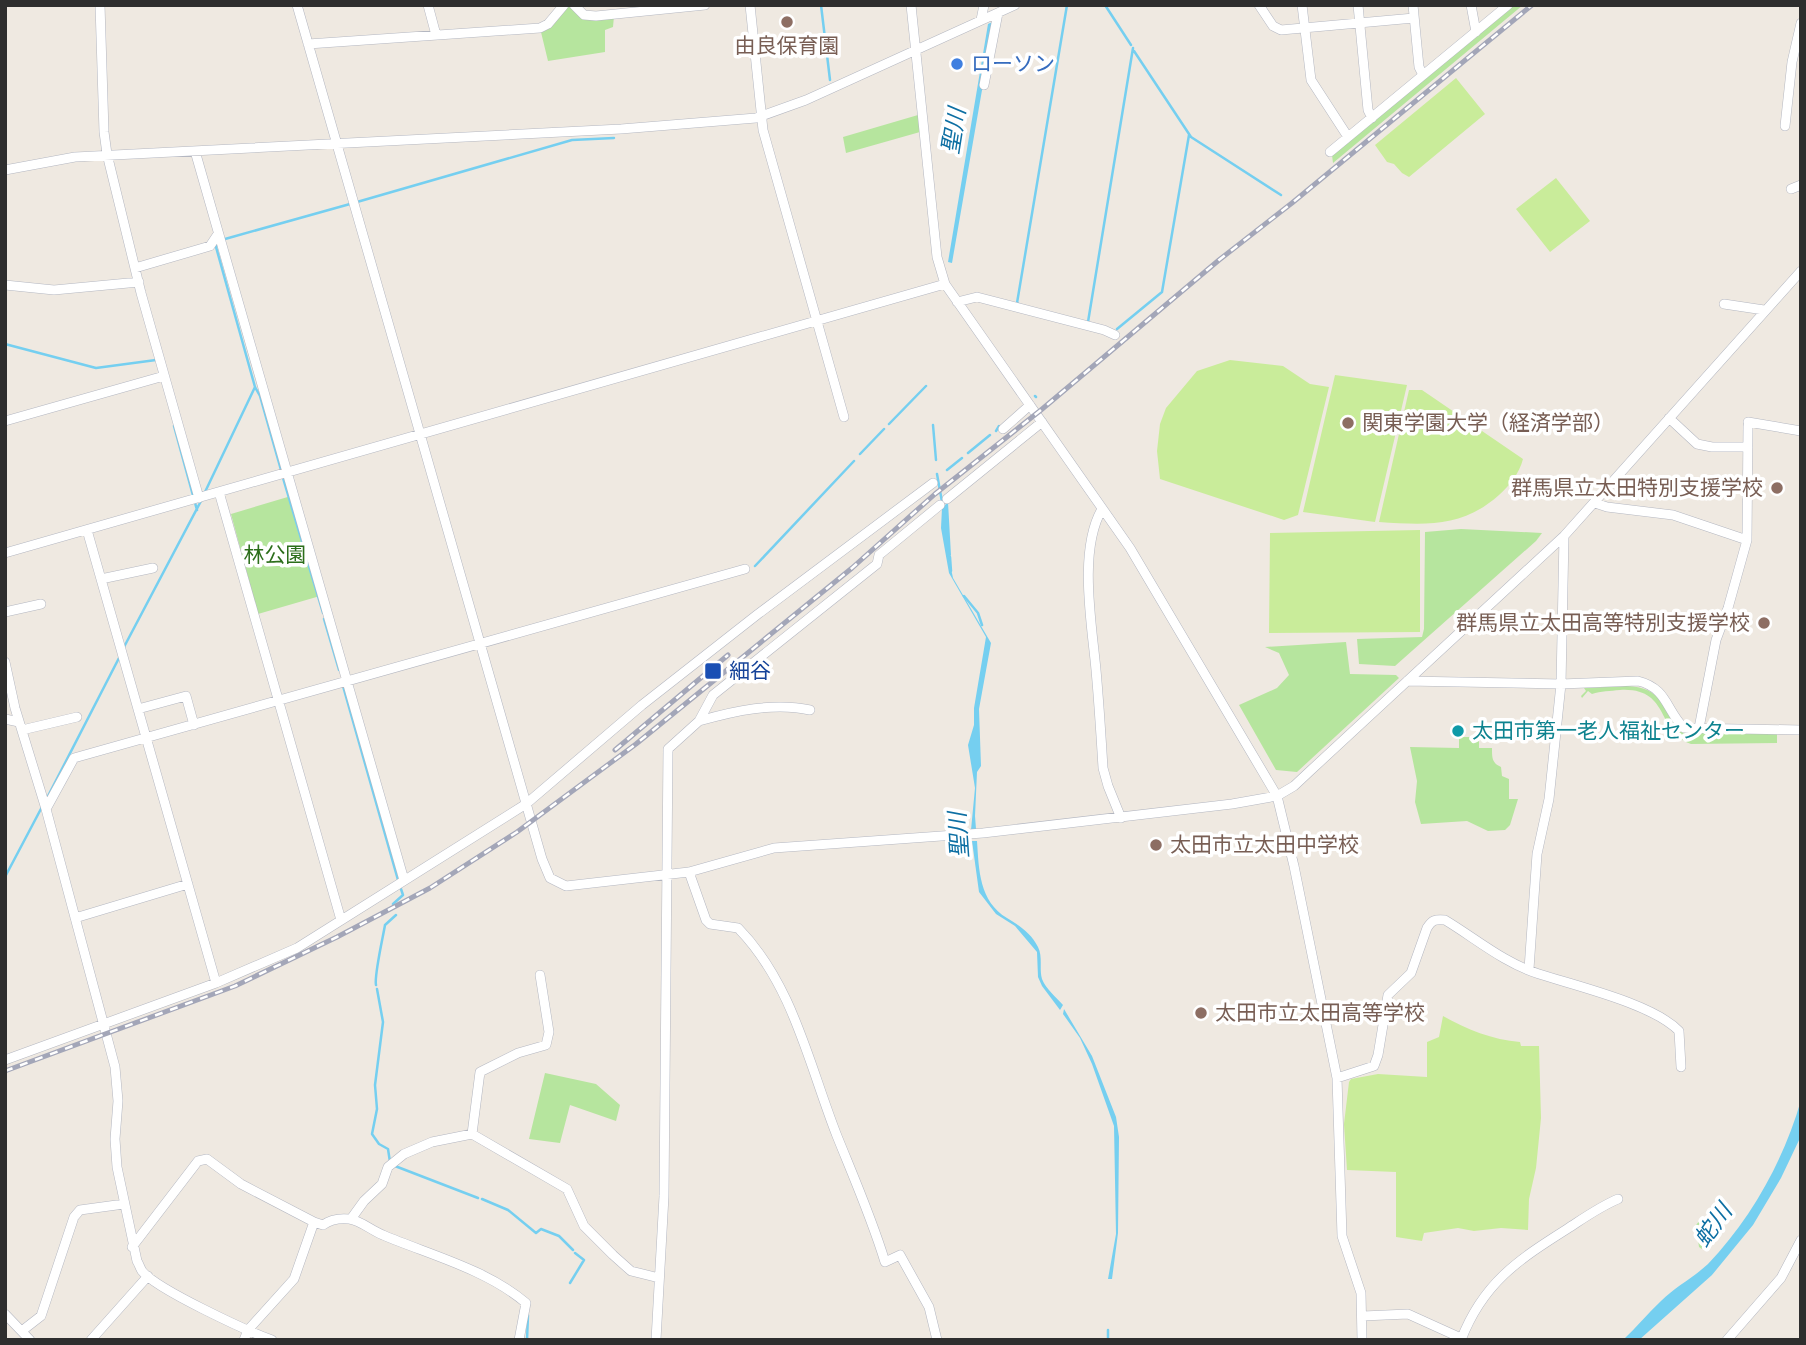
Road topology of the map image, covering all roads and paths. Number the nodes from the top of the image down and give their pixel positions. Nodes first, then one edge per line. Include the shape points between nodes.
1 (100, 5) edge
2 (297, 5) edge
3 (428, 5) edge
4 (564, 5) edge
5 (574, 5) edge
6 (705, 5) edge
7 (750, 5) edge
8 (911, 5) edge
9 (984, 5) edge
10 (1015, 5) edge
11 (1259, 5) edge
12 (1302, 5) edge
13 (1358, 5) edge
14 (1413, 5) edge
15 (1471, 5) edge
16 (1508, 5) edge
17 (990, 16) junction
18 (1414, 18) junction
19 (1359, 23) junction
20 (1801, 23) edge
21 (1304, 29) junction
22 (1476, 32) junction
23 (436, 35) junction
24 (309, 44) junction
25 (916, 50) junction
26 (1423, 75) junction
27 (984, 85) dead end
28 (762, 117) junction
29 (1372, 118) junction
30 (1785, 126) dead end
31 (1348, 137) junction
32 (338, 145) junction
33 (195, 151) junction
34 (1330, 152) dead end
35 (107, 155) junction
36 (5, 170) edge
37 (1801, 185) edge
38 (1791, 188) dead end
39 (218, 234) junction
40 (135, 268) junction
41 (1801, 271) edge
42 (139, 282) junction
43 (945, 284) junction
44 (5, 285) edge
45 (957, 302) junction
46 (1724, 304) dead end
47 (1764, 310) junction
48 (818, 322) junction
49 (1115, 335) dead end
50 (164, 376) junction
51 (1030, 405) junction
52 (844, 417) dead end
53 (1669, 418) junction
54 (5, 421) edge
55 (1042, 422) junction
56 (1003, 429) dead end
57 (1801, 431) edge
58 (420, 434) junction
59 (1748, 447) junction
60 (287, 472) junction
61 (933, 484) dead end
62 (219, 492) junction
63 (199, 498) junction
64 (1595, 503) junction
65 (1102, 509) junction
66 (87, 530) junction
67 (1564, 536) junction
68 (1747, 540) junction
69 (5, 553) edge
70 (153, 568) dead end
71 (745, 569) dead end
72 (101, 579) junction
73 (41, 604) dead end
74 (5, 612) edge
75 (479, 643) junction
76 (5, 662) edge
77 (348, 681) junction
78 (1407, 681) junction
79 (1561, 684) junction
80 (278, 701) junction
81 (138, 709) junction
82 (810, 709) dead end
83 (77, 717) dead end
84 (5, 719) edge
85 (699, 721) junction
86 (194, 725) junction
87 (21, 726) junction
88 (1699, 728) junction
89 (1801, 730) edge
90 (146, 738) junction
91 (1277, 796) junction
92 (526, 804) junction
93 (46, 809) junction
94 (1122, 818) junction
95 (689, 872) junction
96 (666, 875) junction
97 (404, 880) junction
98 (188, 884) junction
99 (75, 918) junction
100 (341, 920) junction
101 (1529, 969) junction
102 (540, 975) dead end
103 (216, 983) junction
104 (104, 1024) junction
105 (5, 1060) edge
106 (1681, 1067) dead end
107 (1337, 1078) junction
108 (472, 1134) junction
109 (1618, 1199) dead end
110 (124, 1203) junction
111 (351, 1219) junction
112 (314, 1222) junction
113 (1801, 1240) edge
114 (132, 1247) junction
115 (148, 1276) junction
116 (659, 1278) junction
117 (5, 1314) edge
118 (1363, 1316) junction
119 (23, 1330) junction
120 (248, 1330) junction
121 (1461, 1339) edge
122 (30, 1340) edge
123 (91, 1340) edge
124 (244, 1340) edge
125 (272, 1340) edge
126 (519, 1340) edge
127 (656, 1340) edge
128 (937, 1340) edge
129 (1362, 1340) edge
130 (1727, 1340) edge

1 - 35 street
2 - 24 street
3 - 23 street
4 - 23 street via 541,28
5 - 6 street via 584,15 596,16
7 - 28 street
8 - 25 street
9 - 17 street
10 - 17 street
11 - 21 street via 1276,29
12 - 21 street
13 - 19 street
14 - 18 street
15 - 22 street
16 - 22 street
17 - 25 street
17 - 27 street
18 - 19 street
18 - 26 street
19 - 21 street
19 - 29 street
20 - 30 street
21 - 31 street via 1311,80
22 - 26 street
23 - 24 street
24 - 32 street
25 - 28 street
25 - 43 street via 937,257
26 - 29 street
28 - 32 street
28 - 48 street
29 - 31 street
31 - 34 street
32 - 33 street
32 - 58 street
33 - 35 street
33 - 39 street
35 - 36 street
35 - 40 street
37 - 38 street
39 - 40 street via 210,246
39 - 60 street
40 - 42 street
41 - 47 street
42 - 44 street via 54,290
42 - 50 street
43 - 45 street
43 - 48 street
45 - 49 street via 977,297
45 - 51 street
46 - 47 street
47 - 53 street
48 - 52 street
48 - 58 street
50 - 54 street
50 - 63 street
51 - 55 street
51 - 56 street
53 - 59 street via 1697,443
53 - 64 street
55 - 65 street
55 - 85 street via 879,555 877,564 713,695
57 - 59 street via 1748,424
58 - 60 street
58 - 75 street
59 - 68 street
60 - 62 street
60 - 77 street
61 - 92 street via 642,705
62 - 63 street
62 - 80 street
63 - 66 street
64 - 67 street
64 - 68 street via 1672,515
65 - 91 street via 1164,603
65 - 94 street via 1088,568 1089,599 1103,768
66 - 69 street
66 - 72 street
67 - 78 street
67 - 79 street
68 - 88 street via 1716,640
70 - 72 street
71 - 75 street
72 - 81 street
73 - 74 street
75 - 77 street
75 - 92 street
76 - 87 street
77 - 80 street
77 - 97 street
78 - 79 street
78 - 91 street
79 - 88 street via 1650,684 1684,728
79 - 101 street via 1549,799 1537,855
80 - 86 street
80 - 100 street
81 - 86 street via 186,696
81 - 90 street
82 - 85 street via 735,711
83 - 87 street
84 - 87 street
85 - 96 street via 668,749
86 - 90 street
87 - 93 street
88 - 89 street
90 - 93 street via 74,758
90 - 98 street
91 - 94 street
91 - 107 street
92 - 96 street via 550,878 566,886
92 - 97 street
93 - 99 street
94 - 95 street via 774,848
95 - 96 street
95 - 128 street via 706,920 738,928 765,960 806,1049 885,1262 900,1255 929,1307
96 - 116 street via 664,1196
97 - 100 street
98 - 99 street
98 - 103 street
99 - 104 street
100 - 103 street via 297,948
101 - 106 street via 1668,1020 1679,1031
101 - 107 street via 1494,953 1445,920 1431,921 1411,974 1388,995 1374,1066
102 - 108 street via 549,1032 546,1045 517,1053 480,1072
103 - 104 street
104 - 105 street
104 - 110 street via 118,1101 115,1139
107 - 118 street via 1342,1236 1361,1293
108 - 111 street via 432,1142 404,1154 388,1167 383,1184
108 - 116 street via 567,1189 584,1226 613,1255 631,1271
109 - 121 street via 1512,1264 1473,1312
110 - 114 street
110 - 119 street via 80,1210 74,1217 41,1316
111 - 112 street via 323,1225
111 - 126 street via 514,1293 526,1303
112 - 114 street via 241,1184 207,1159 198,1161
112 - 120 street via 294,1279
113 - 130 street via 1781,1278
114 - 115 street
115 - 120 street
115 - 123 street
116 - 127 street
117 - 119 street
118 - 121 street via 1408,1314
118 - 129 street
119 - 122 street
120 - 124 street
120 - 125 street

